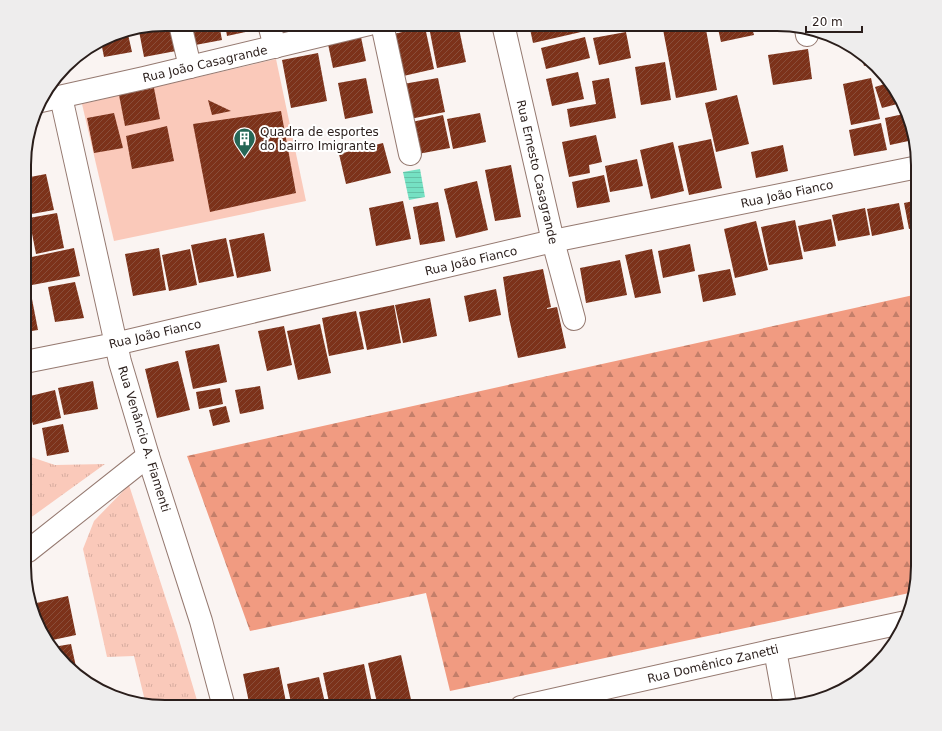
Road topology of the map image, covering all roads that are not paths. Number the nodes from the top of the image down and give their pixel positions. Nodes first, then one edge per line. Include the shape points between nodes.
1 (182, 31) edge
2 (271, 31) edge
3 (340, 31) edge
4 (384, 31) edge
5 (505, 31) edge
6 (275, 47) junction
7 (190, 67) junction
8 (51, 99) edge
9 (410, 154) dead end
10 (911, 168) edge
11 (553, 241) junction
12 (574, 319) dead end
13 (115, 344) junction
14 (31, 361) edge
15 (148, 456) junction
16 (31, 549) edge
17 (898, 624) edge
18 (775, 650) junction
19 (222, 700) edge
20 (552, 700) edge
21 (784, 700) edge

1 - 7 street
2 - 6 street
3 - 6 street, Rua João Casagrande
4 - 9 street
5 - 11 street, Rua Ernesto Casagrande
6 - 7 street, Rua João Casagrande
7 - 8 street, Rua João Casagrande
8 - 13 street, Rua Venâncio A. Fiamenti
10 - 11 street, Rua João Fianco
11 - 12 street, Rua Ernesto Casagrande
11 - 13 street, Rua João Fianco
13 - 14 street, Rua João Fianco
13 - 15 street, Rua Venâncio A. Fiamenti
15 - 16 street
15 - 19 street, Rua Venâncio A. Fiamenti via 201,621
17 - 18 street, Rua Domênico Zanetti
18 - 20 street, Rua Domênico Zanetti
18 - 21 street

